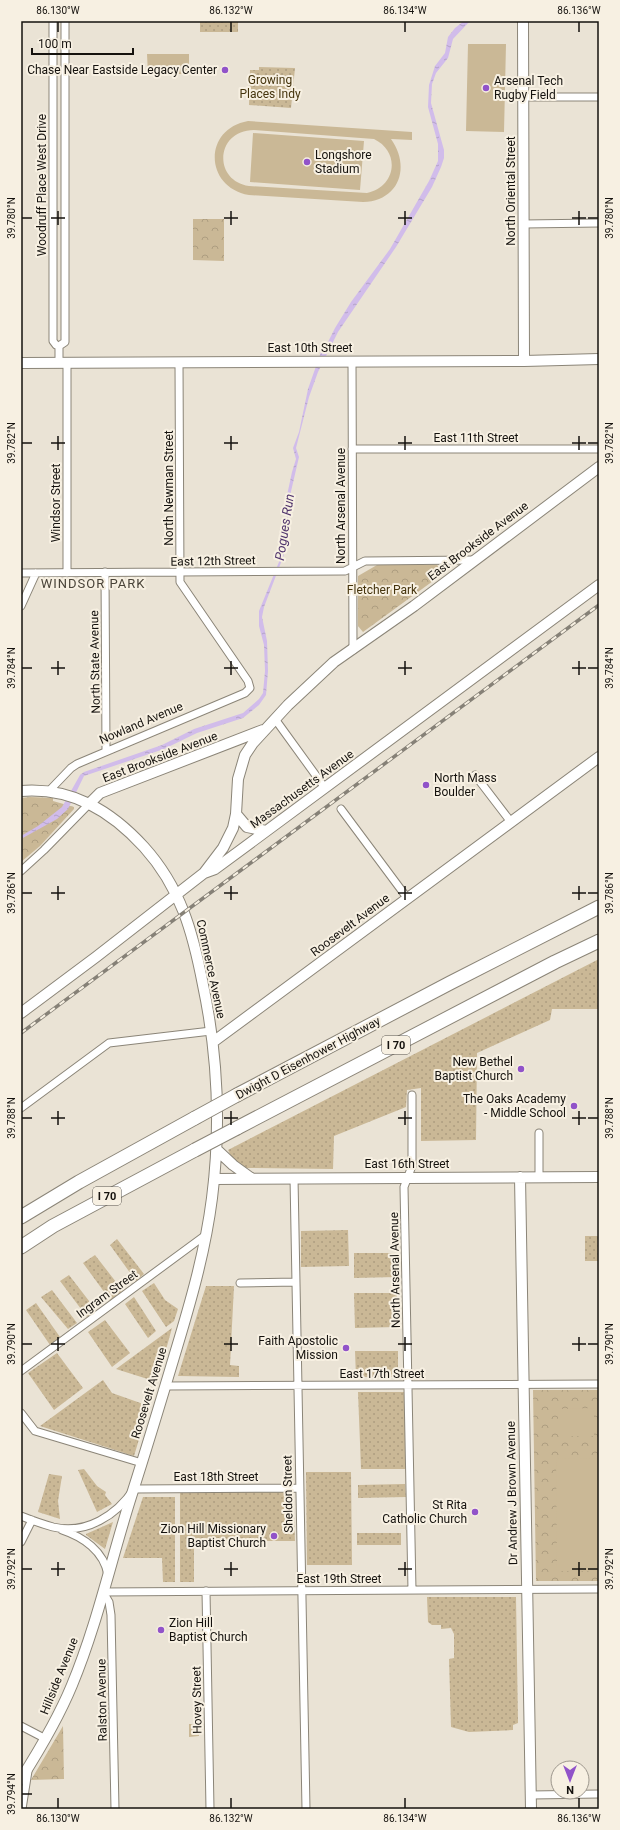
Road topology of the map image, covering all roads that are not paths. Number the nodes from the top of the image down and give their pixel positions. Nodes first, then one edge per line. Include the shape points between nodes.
1 (53, 21) edge
2 (65, 21) edge
3 (523, 21) edge
4 (523, 97) junction
5 (599, 97) edge
6 (599, 223) edge
7 (524, 224) junction
8 (59, 346) junction
9 (599, 359) edge
10 (352, 361) junction
11 (524, 361) junction
12 (63, 362) junction
13 (180, 362) junction
14 (21, 363) edge
15 (599, 449) edge
16 (352, 450) junction
17 (599, 467) edge
18 (475, 560) junction
19 (353, 567) junction
20 (105, 572) junction
21 (180, 572) junction
22 (21, 573) edge
23 (36, 573) junction
24 (67, 573) junction
25 (599, 585) edge
26 (21, 606) edge
27 (353, 650) junction
28 (250, 688) joint
29 (275, 719) junction
30 (264, 730) junction
31 (106, 752) junction
32 (599, 758) edge
33 (475, 775) dead end
34 (325, 788) junction
35 (21, 791) edge
36 (53, 792) junction
37 (89, 804) junction
38 (341, 809) dead end
39 (236, 814) junction
40 (511, 822) junction
41 (266, 832) junction
42 (21, 871) edge
43 (204, 873) junction
44 (176, 894) junction
45 (408, 899) junction
46 (599, 907) edge
47 (599, 941) edge
48 (599, 945) edge
49 (555, 962) junction
50 (21, 1013) edge
51 (211, 1031) junction
52 (213, 1042) junction
53 (412, 1095) dead end
54 (21, 1108) edge
55 (539, 1133) dead end
56 (217, 1150) junction
57 (408, 1177) junction
58 (520, 1177) junction
59 (539, 1177) junction
60 (599, 1177) edge
61 (251, 1178) junction
62 (294, 1178) junction
63 (214, 1179) junction
64 (21, 1217) edge
65 (206, 1234) junction
66 (21, 1247) edge
67 (296, 1282) junction
68 (240, 1283) dead end
69 (21, 1371) edge
70 (523, 1384) junction
71 (599, 1384) edge
72 (298, 1385) junction
73 (407, 1385) junction
74 (165, 1386) junction
75 (21, 1412) edge
76 (142, 1463) junction
77 (299, 1488) junction
78 (134, 1489) junction
79 (21, 1516) edge
80 (32, 1520) junction
81 (54, 1527) junction
82 (21, 1542) edge
83 (108, 1576) junction
84 (599, 1589) edge
85 (302, 1590) junction
86 (412, 1590) junction
87 (527, 1590) junction
88 (206, 1591) junction
89 (104, 1592) junction
90 (21, 1726) edge
91 (46, 1739) junction
92 (28, 1768) junction
93 (21, 1779) edge
94 (599, 1794) edge
95 (531, 1795) junction
96 (22, 1809) edge
97 (114, 1809) edge
98 (210, 1809) edge
99 (306, 1809) edge
100 (531, 1809) edge

1 - 8 street, Woodruff Place West Drive via 53,341
2 - 8 street, Woodruff Place West Drive via 65,342
3 - 4 street, North Oriental Street
4 - 5 street
4 - 7 street, North Oriental Street
6 - 7 street
7 - 11 street, North Oriental Street
8 - 12 street, Woodruff Place West Drive
9 - 11 street, East 10th Street
10 - 11 street, East 10th Street
10 - 13 street, East 10th Street
10 - 16 street, North Arsenal Avenue
12 - 13 street, East 10th Street
12 - 14 street, East 10th Street
12 - 24 street, Windsor Street
13 - 21 street, North Newman Street
15 - 16 street, East 11th Street
16 - 19 street, North Arsenal Avenue
17 - 18 street, East Brookside Avenue
18 - 19 street, East 12th Street via 365,561
18 - 27 street, East Brookside Avenue
19 - 21 street, East 12th Street via 345,571
19 - 27 street, North Arsenal Avenue
20 - 21 street, East 12th Street
20 - 24 street, East 12th Street
20 - 31 street, North State Avenue
21 - 28 street, North Newman Street via 180,582
22 - 23 street, East 12th Street
23 - 24 street, East 12th Street
23 - 26 street
25 - 34 street, Massachusetts Avenue
27 - 29 street, East Brookside Avenue via 323,672
28 - 31 street, Nowland Avenue via 245,693
29 - 30 street, East Brookside Avenue
29 - 34 street
30 - 37 street, East Brookside Avenue via 100,793
30 - 39 street, East Brookside Avenue via 242,763 237,786
31 - 36 street, Nowland Avenue via 75,766
32 - 40 street, Roosevelt Avenue
33 - 40 street
34 - 41 street, Massachusetts Avenue
35 - 36 street
36 - 37 street
37 - 42 street, East Brookside Avenue
37 - 44 street, Commerce Avenue via 106,812 137,840 158,865
38 - 45 street
39 - 41 street via 247,827
39 - 43 street, East Brookside Avenue via 228,839
40 - 45 street, Roosevelt Avenue
41 - 43 street, Massachusetts Avenue via 215,869
43 - 44 street, Massachusetts Avenue
44 - 50 street, Massachusetts Avenue
44 - 51 street, Commerce Avenue via 188,920
45 - 52 street, Roosevelt Avenue
46 - 64 highway, Dwight D Eisenhower Highway / I 70, bridge via 237,1095
47 - 49 highway, I 70
48 - 49 highway
49 - 66 highway, I 70, bridge via 195,1150 53,1226
51 - 52 street, Commerce Avenue
51 - 54 street via 109,1043
52 - 56 street, Commerce Avenue via 218,1096
53 - 57 street, North Arsenal Avenue via 412,1166
55 - 59 street
56 - 61 street
56 - 63 street, Commerce Avenue
57 - 58 street, East 16th Street
57 - 62 street, East 16th Street
57 - 73 street, North Arsenal Avenue via 404,1187
58 - 59 street, East 16th Street
58 - 70 street, Dr Andrew J Brown Avenue
59 - 60 street, East 16th Street
61 - 62 street, East 16th Street
61 - 63 street, East 16th Street
62 - 67 street, Sheldon Street
63 - 65 street, Roosevelt Avenue
65 - 69 street, Ingram Street
65 - 74 street, Roosevelt Avenue via 196,1283
67 - 68 street
67 - 72 street, Sheldon Street
70 - 71 street, East 17th Street
70 - 73 street, East 17th Street
70 - 87 street, Dr Andrew J Brown Avenue
72 - 73 street, East 17th Street
72 - 74 street, East 17th Street
72 - 77 street, Sheldon Street
73 - 86 street, North Arsenal Avenue
74 - 76 street, Roosevelt Avenue
75 - 76 street via 35,1431
76 - 78 street, Roosevelt Avenue
77 - 78 street, East 18th Street
77 - 85 street, Sheldon Street
78 - 81 street, Roosevelt Avenue via 119,1508 102,1520 75,1528
78 - 83 street, Hillside Avenue
79 - 80 street, Roosevelt Avenue
80 - 81 street, Roosevelt Avenue
80 - 82 street
81 - 83 street via 72,1534 94,1548 105,1564
83 - 89 street, Hillside Avenue
84 - 87 street, East 19th Street
85 - 86 street, East 19th Street
85 - 88 street, East 19th Street
85 - 99 street, Sheldon Street
86 - 87 street, East 19th Street
87 - 95 street, Dr Andrew J Brown Avenue
88 - 89 street, East 19th Street
88 - 98 street, Hovey Street
89 - 91 street, Hillside Avenue via 75,1677
89 - 97 street, Ralston Avenue via 111,1612
90 - 91 street
91 - 92 street, Hillside Avenue
92 - 93 street, Hillside Avenue
92 - 96 street
94 - 95 street
95 - 100 street, Dr Andrew J Brown Avenue

